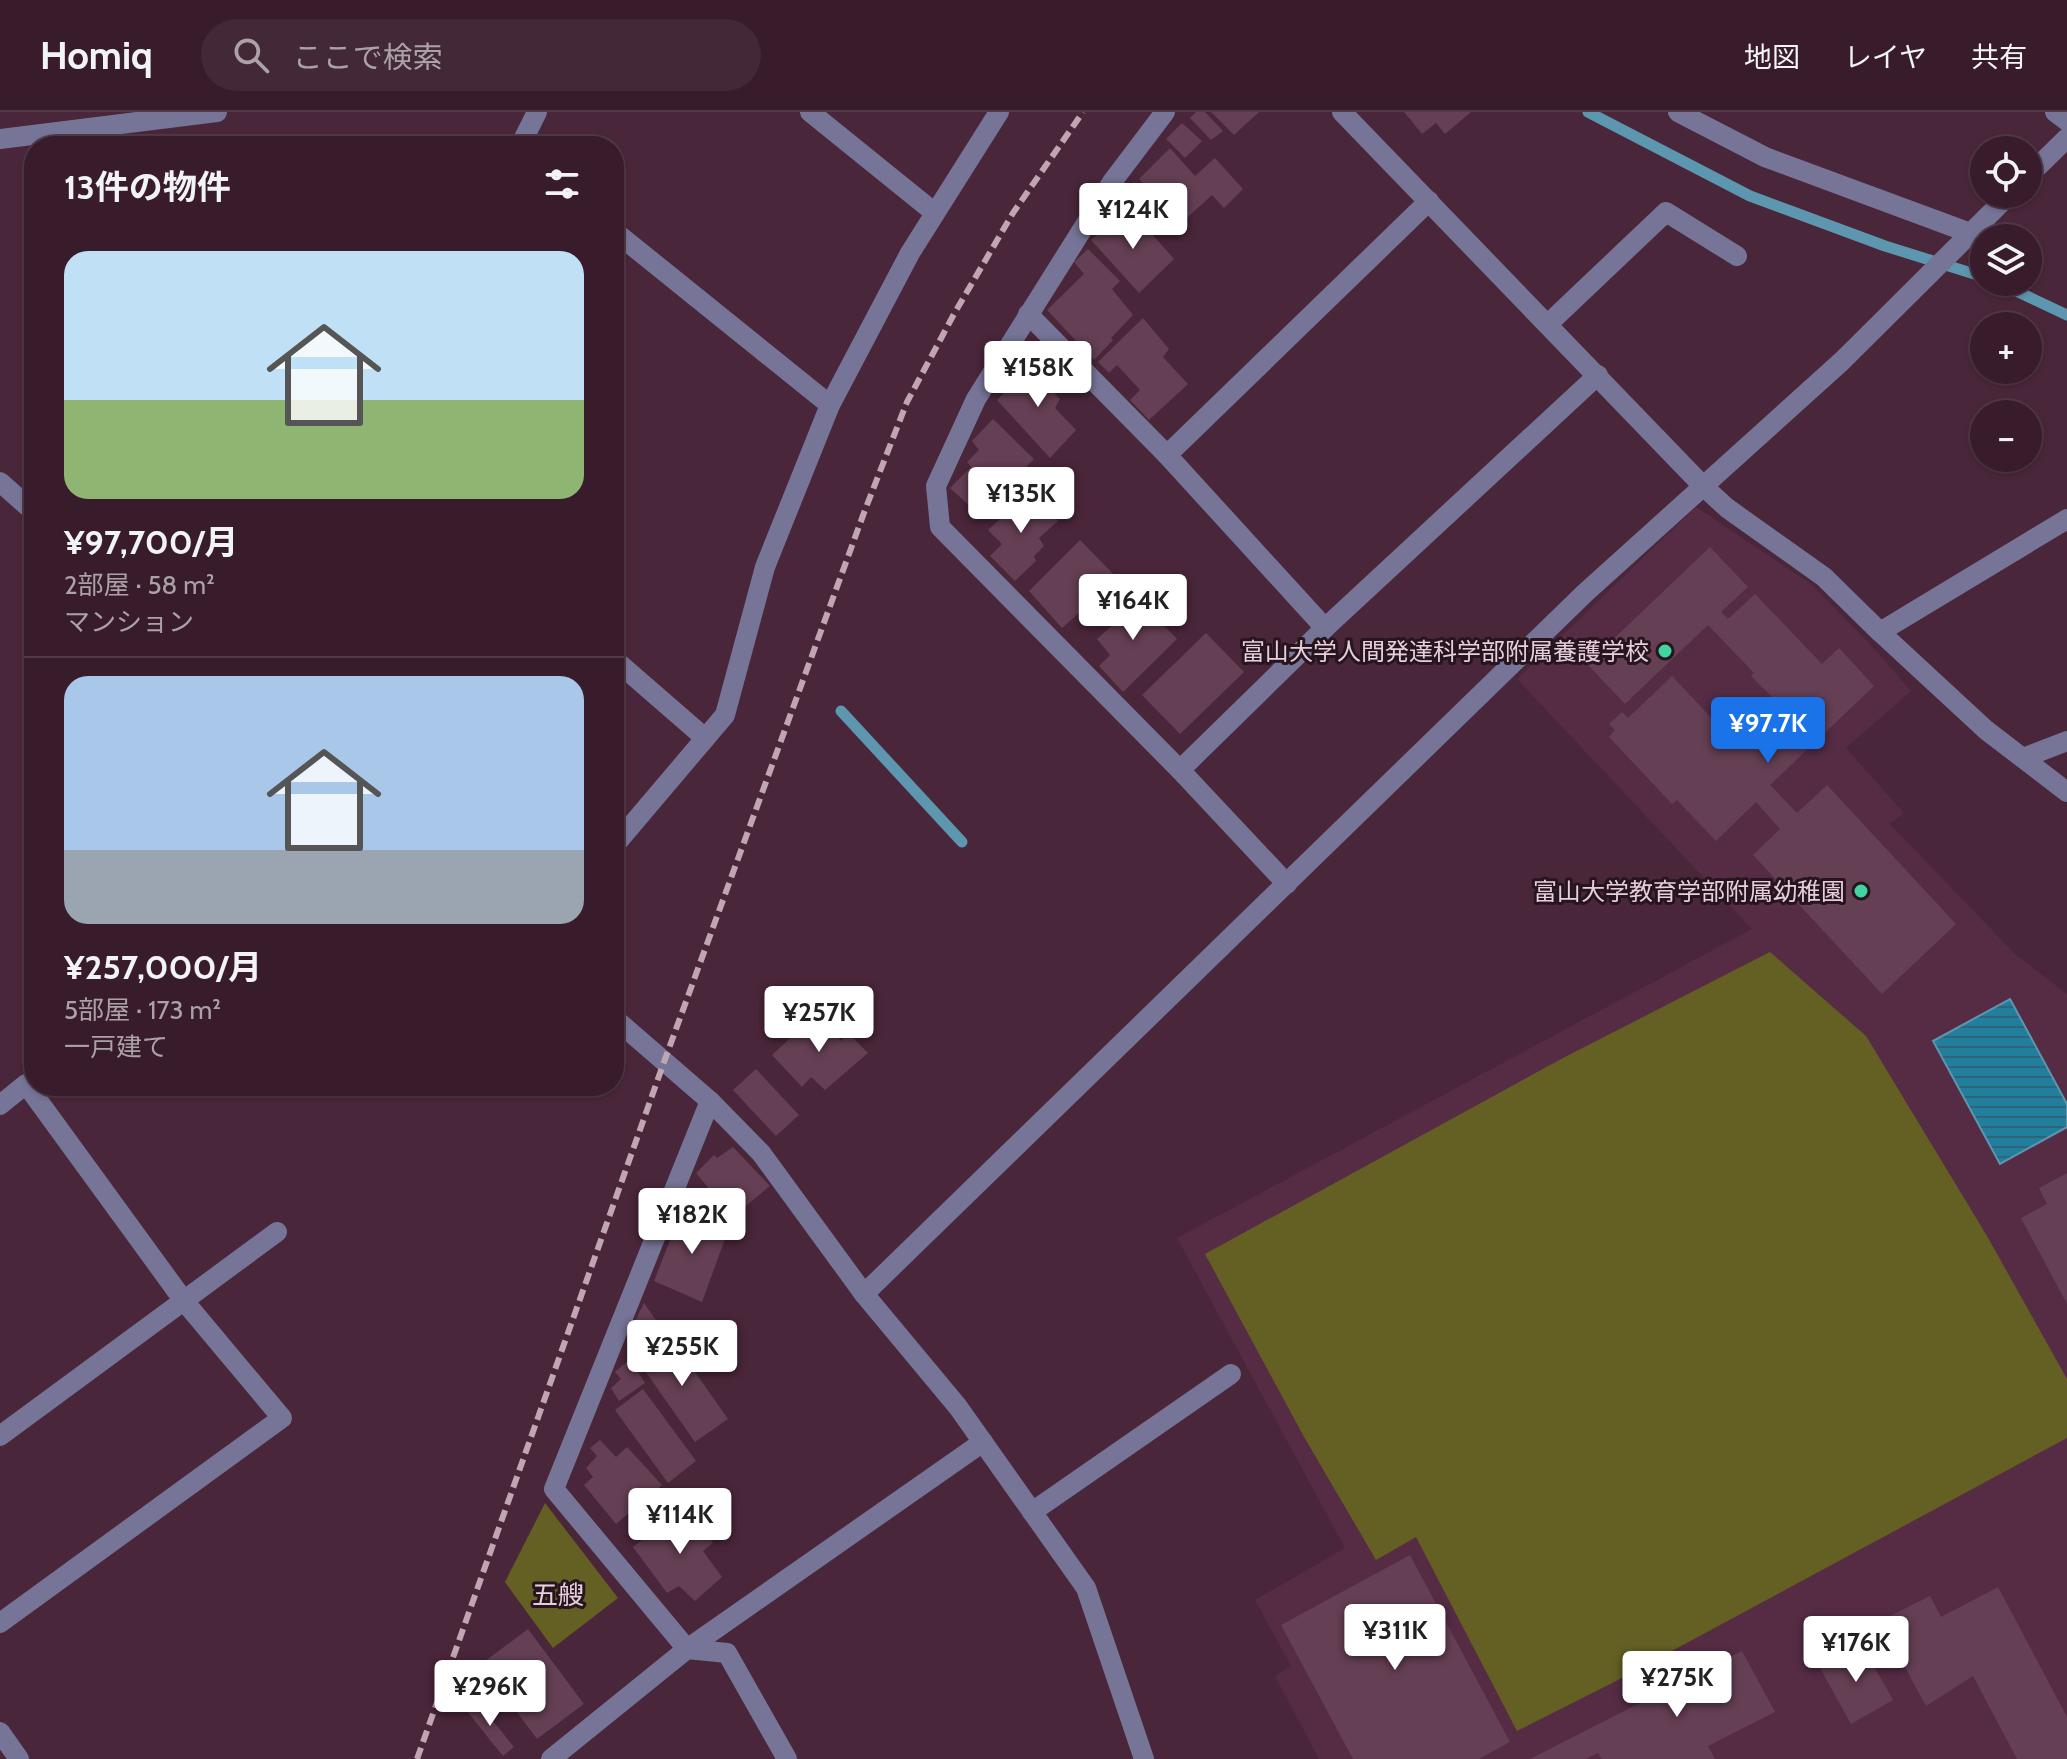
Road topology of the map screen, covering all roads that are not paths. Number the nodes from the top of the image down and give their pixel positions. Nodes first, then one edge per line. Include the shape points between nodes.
1 (217, 112) edge
2 (537, 112) edge
3 (810, 112) edge
4 (999, 112) edge
5 (1165, 112) edge
6 (1342, 112) edge
7 (1678, 112) edge
8 (2055, 112) edge
9 (134, 117) edge
10 (2067, 121) edge
11 (525, 136) edge
12 (2067, 138) edge
13 (0, 139) edge
14 (2042, 162) edge
15 (1429, 201) junction
16 (1996, 208) edge
17 (935, 213) junction
18 (1979, 224) edge
19 (1970, 233) joint
20 (624, 239) edge
21 (1737, 256) dead end
22 (1028, 314) junction
23 (1548, 324) junction
24 (1598, 375) junction
25 (830, 405) junction
26 (1167, 455) junction
27 (0, 482) edge
28 (1702, 485) junction
29 (24, 503) edge
30 (2067, 519) edge
31 (1325, 628) junction
32 (1880, 632) junction
33 (624, 668) edge
34 (705, 738) junction
35 (2067, 741) edge
36 (2023, 758) junction
37 (1180, 770) junction
38 (2067, 792) edge
39 (624, 834) edge
40 (1287, 884) junction
41 (624, 1027) edge
42 (24, 1086) edge
43 (35, 1096) edge
44 (710, 1101) junction
45 (0, 1105) edge
46 (277, 1232) dead end
47 (864, 1294) junction
48 (184, 1301) junction
49 (1231, 1374) dead end
50 (0, 1436) edge
51 (983, 1442) junction
52 (1032, 1512) junction
53 (0, 1623) edge
54 (687, 1649) junction
55 (0, 1732) edge
56 (19, 1759) edge
57 (551, 1759) edge
58 (787, 1759) edge
59 (1144, 1759) edge

1 - 9 street
2 - 11 street
3 - 17 street
4 - 17 street
5 - 22 street via 1112,182
6 - 15 street
7 - 19 street via 1765,157
8 - 10 street
9 - 13 street
12 - 14 street
15 - 23 street
15 - 26 street
16 - 18 street
17 - 25 street
19 - 28 street via 1842,361
20 - 25 street
21 - 23 street via 1666,212
22 - 26 street
22 - 37 street via 976,399 936,486 940,527
23 - 24 street
24 - 28 street
24 - 31 street
25 - 34 street via 765,567 725,715
26 - 31 street
27 - 29 street
28 - 32 street via 1824,577
28 - 40 street
30 - 32 street
31 - 37 street
32 - 36 street
33 - 34 street
34 - 39 street
35 - 36 street
36 - 38 street
37 - 40 street
40 - 47 street
41 - 44 street
42 - 45 street
43 - 48 street
44 - 47 street via 761,1153
44 - 54 street via 554,1489
46 - 48 street
47 - 51 street
48 - 50 street
48 - 53 street via 282,1418
49 - 52 street
51 - 52 street
51 - 54 street
52 - 59 street via 1086,1588
54 - 57 street
54 - 58 street via 727,1653
55 - 56 street

